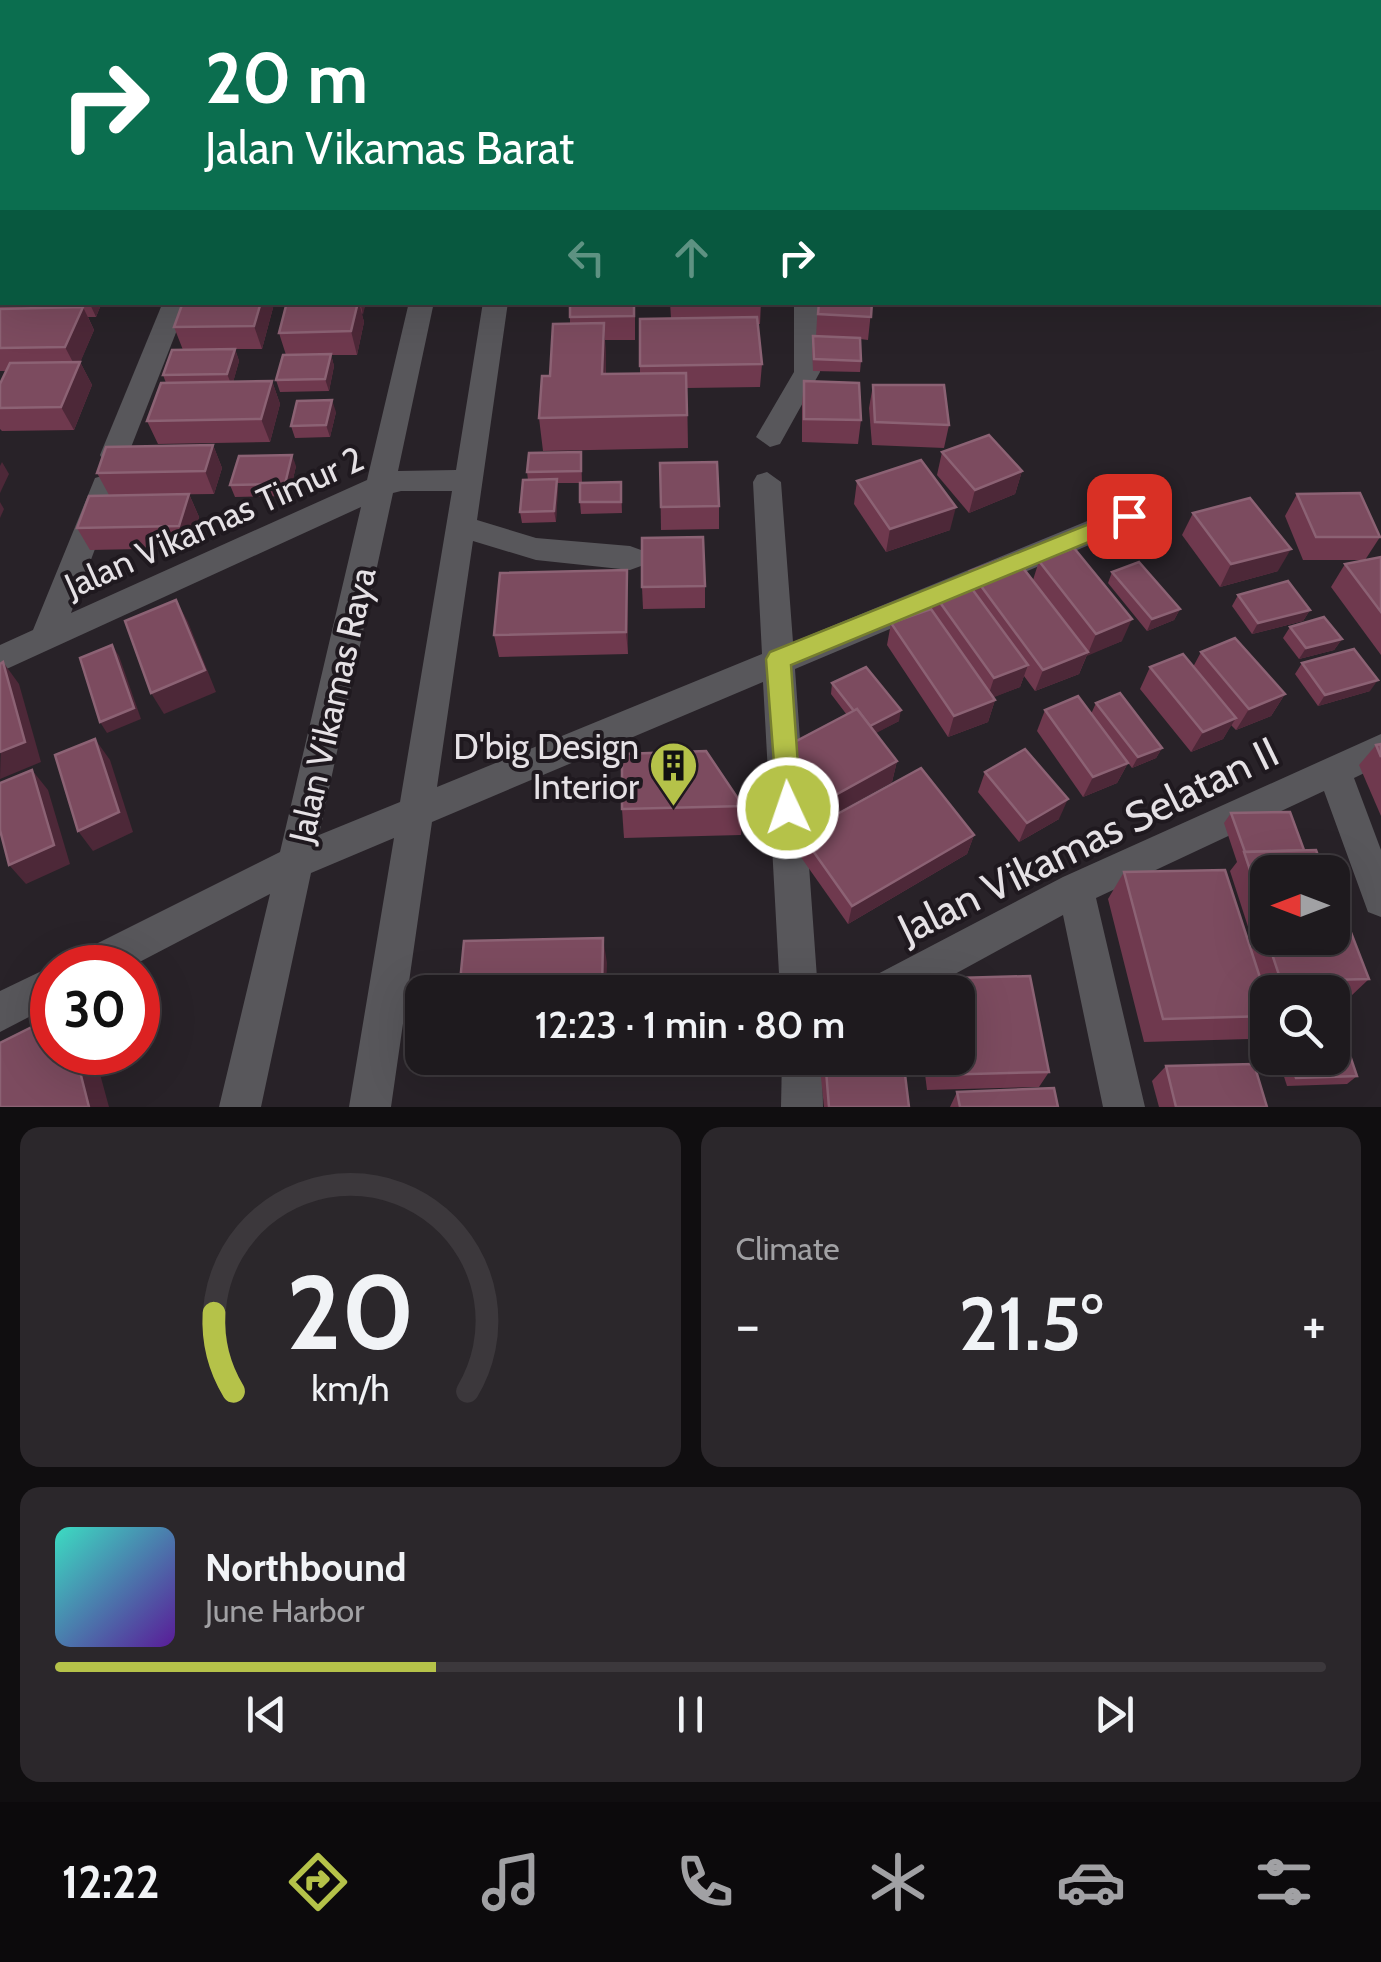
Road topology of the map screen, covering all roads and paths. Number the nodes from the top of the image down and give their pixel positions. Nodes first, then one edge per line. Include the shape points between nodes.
1 (175, 305) edge
2 (421, 305) edge
3 (495, 305) edge
4 (806, 305) edge
5 (770, 438) dead end
6 (457, 480) junction
7 (767, 482) dead end
8 (391, 484) junction
9 (1129, 516) dead end
10 (460, 526) junction
11 (630, 558) dead end
12 (46, 638) junction
13 (0, 659) edge
14 (778, 659) junction
15 (1381, 749) edge
16 (1334, 770) junction
17 (407, 818) junction
18 (313, 855) junction
19 (1076, 889) junction
20 (1381, 900) edge
21 (134, 945) edge
22 (798, 975) edge
23 (916, 975) edge
24 (30, 996) edge
25 (0, 1012) edge
26 (802, 1075) edge
27 (240, 1107) edge
28 (370, 1107) edge
29 (802, 1107) edge
30 (1124, 1107) edge

1 - 12 street
2 - 8 street, Jalan Vikamas Raya
3 - 6 street
4 - 5 street via 807,372
6 - 8 street, Jalan Vikamas Timur 2
6 - 10 street
7 - 14 street
8 - 12 street, Jalan Vikamas Timur 2
8 - 18 street, Jalan Vikamas Raya
9 - 14 street
10 - 11 street via 536,549
10 - 17 street
12 - 13 street, Jalan Vikamas Timur 2
14 - 17 street
14 - 22 street
15 - 16 street, Jalan Vikamas Selatan II
16 - 19 street, Jalan Vikamas Selatan II
16 - 20 street
17 - 18 street
17 - 28 street
18 - 21 street
18 - 27 street, Jalan Vikamas Raya
19 - 23 street, Jalan Vikamas Selatan II
19 - 30 street
24 - 25 street
26 - 29 street

